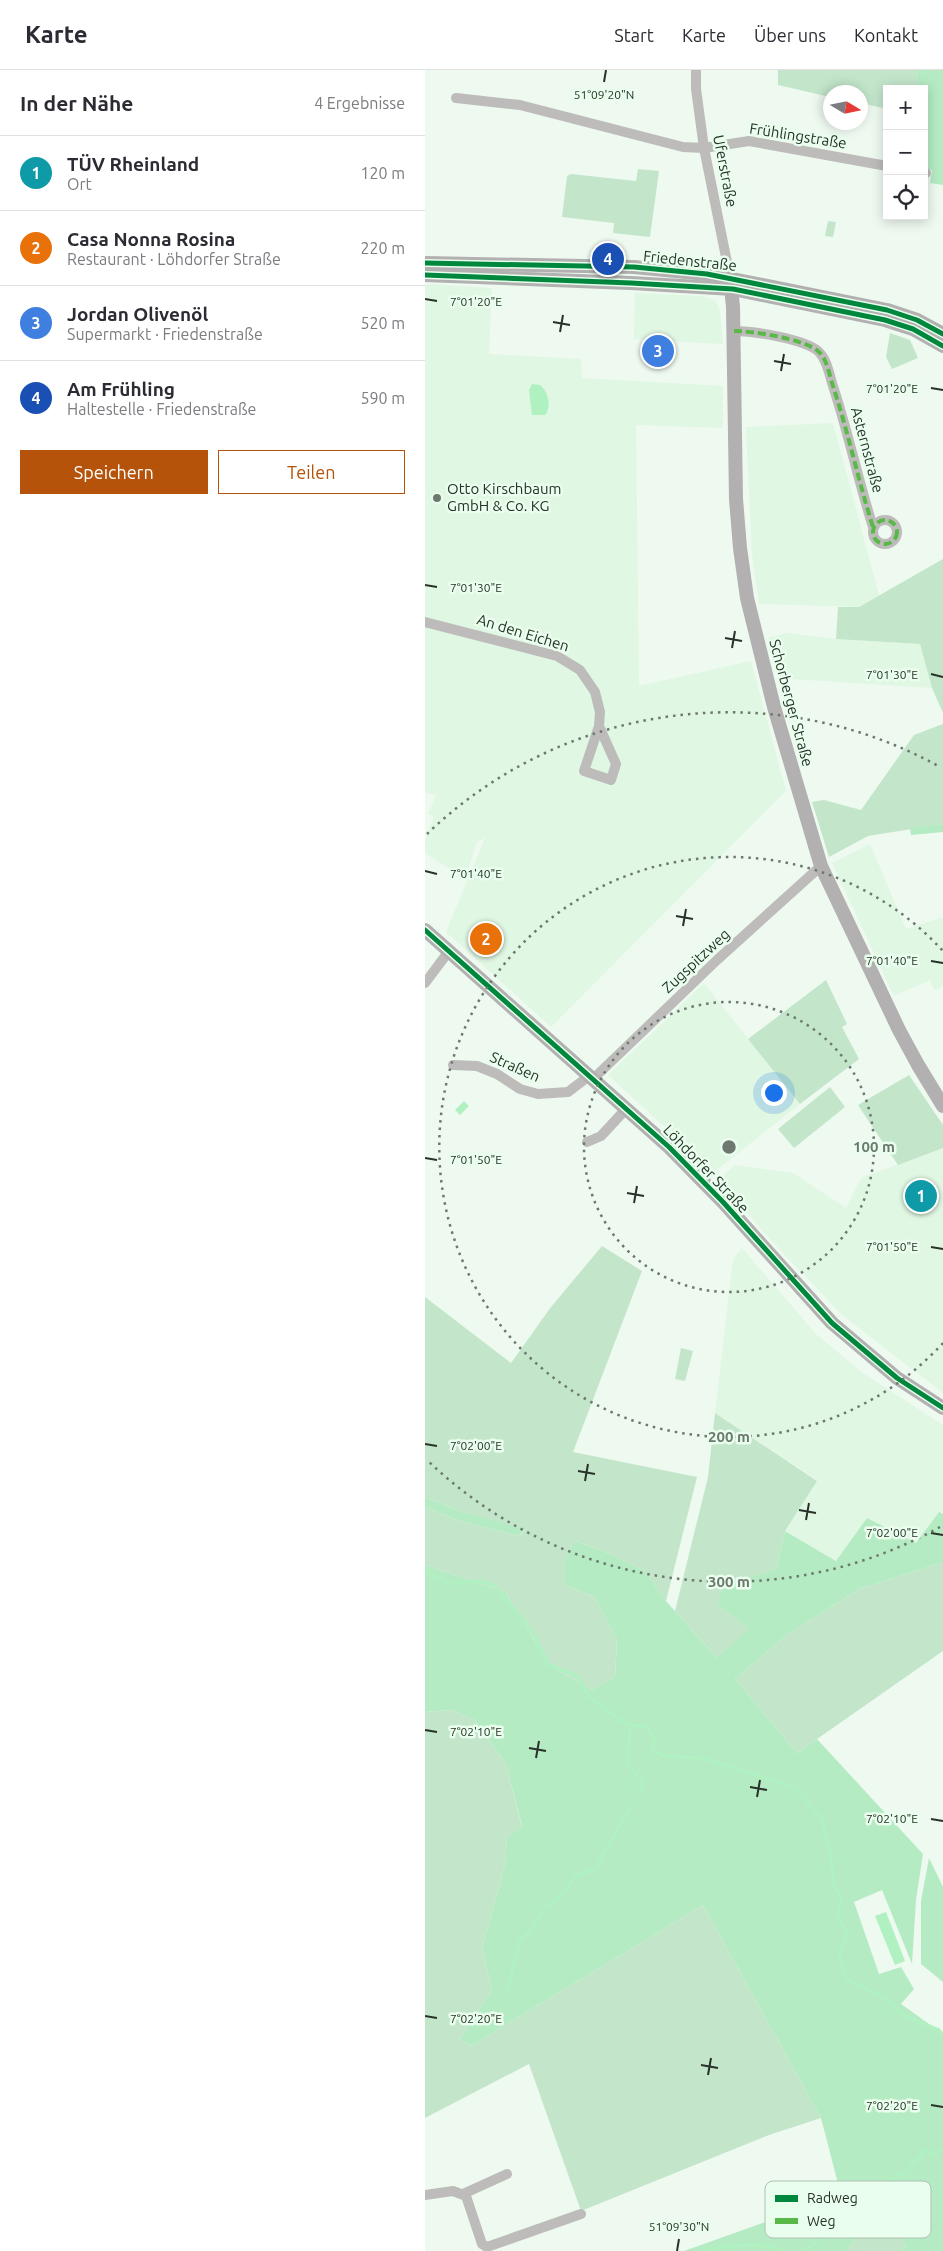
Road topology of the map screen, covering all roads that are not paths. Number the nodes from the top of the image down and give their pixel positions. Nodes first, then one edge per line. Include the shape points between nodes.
1 (696, 70) edge
2 (456, 98) dead end
3 (704, 148) junction
4 (883, 165) edge
5 (425, 264) edge
6 (425, 275) edge
7 (731, 283) junction
8 (734, 331) junction
9 (943, 334) edge
10 (943, 346) edge
11 (873, 527) dead end
12 (425, 622) edge
13 (599, 726) junction
14 (821, 866) junction
15 (425, 930) edge
16 (449, 951) junction
17 (425, 983) edge
18 (453, 1065) dead end
19 (591, 1078) junction
20 (943, 1106) edge
21 (626, 1109) junction
22 (587, 1142) dead end
23 (943, 1408) edge
24 (507, 2174) dead end
25 (463, 2194) junction
26 (425, 2196) edge
27 (581, 2214) dead end

1 - 3 street, Uferstraße
2 - 3 street, Frühlingstraße via 520,105 683,147
3 - 4 street, Frühlingstraße via 749,141
3 - 7 street, Uferstraße
5 - 7 main road, Friedenstraße via 634,268
6 - 7 main road, Friedenstraße via 631,283
7 - 8 main road, Schorberger Straße
7 - 9 main road, Friedenstraße via 887,310 917,320
7 - 10 main road, Friedenstraße via 885,320 913,329
8 - 11 street, Asternstraße via 802,344 817,350 823,358
8 - 14 main road, Schorberger Straße via 739,548 774,707
12 - 13 street, An den Eichen via 563,659 580,670 595,692
13 - 13 street, An den Eichen via 584,771 611,780 616,764
14 - 19 street, Zugspitzweg
14 - 20 main road, Schorberger Straße via 917,1065
15 - 16 main road, Löhdorfer Straße
16 - 17 street
16 - 19 main road, Löhdorfer Straße
18 - 19 street, Straßen via 477,1066 520,1089 539,1094 568,1092
19 - 21 main road, Löhdorfer Straße
21 - 22 street via 601,1136
21 - 23 main road, Löhdorfer Straße via 697,1175 832,1323 897,1378
24 - 25 street
25 - 26 street via 447,2191
25 - 27 street via 469,2200 479,2237 487,2247

